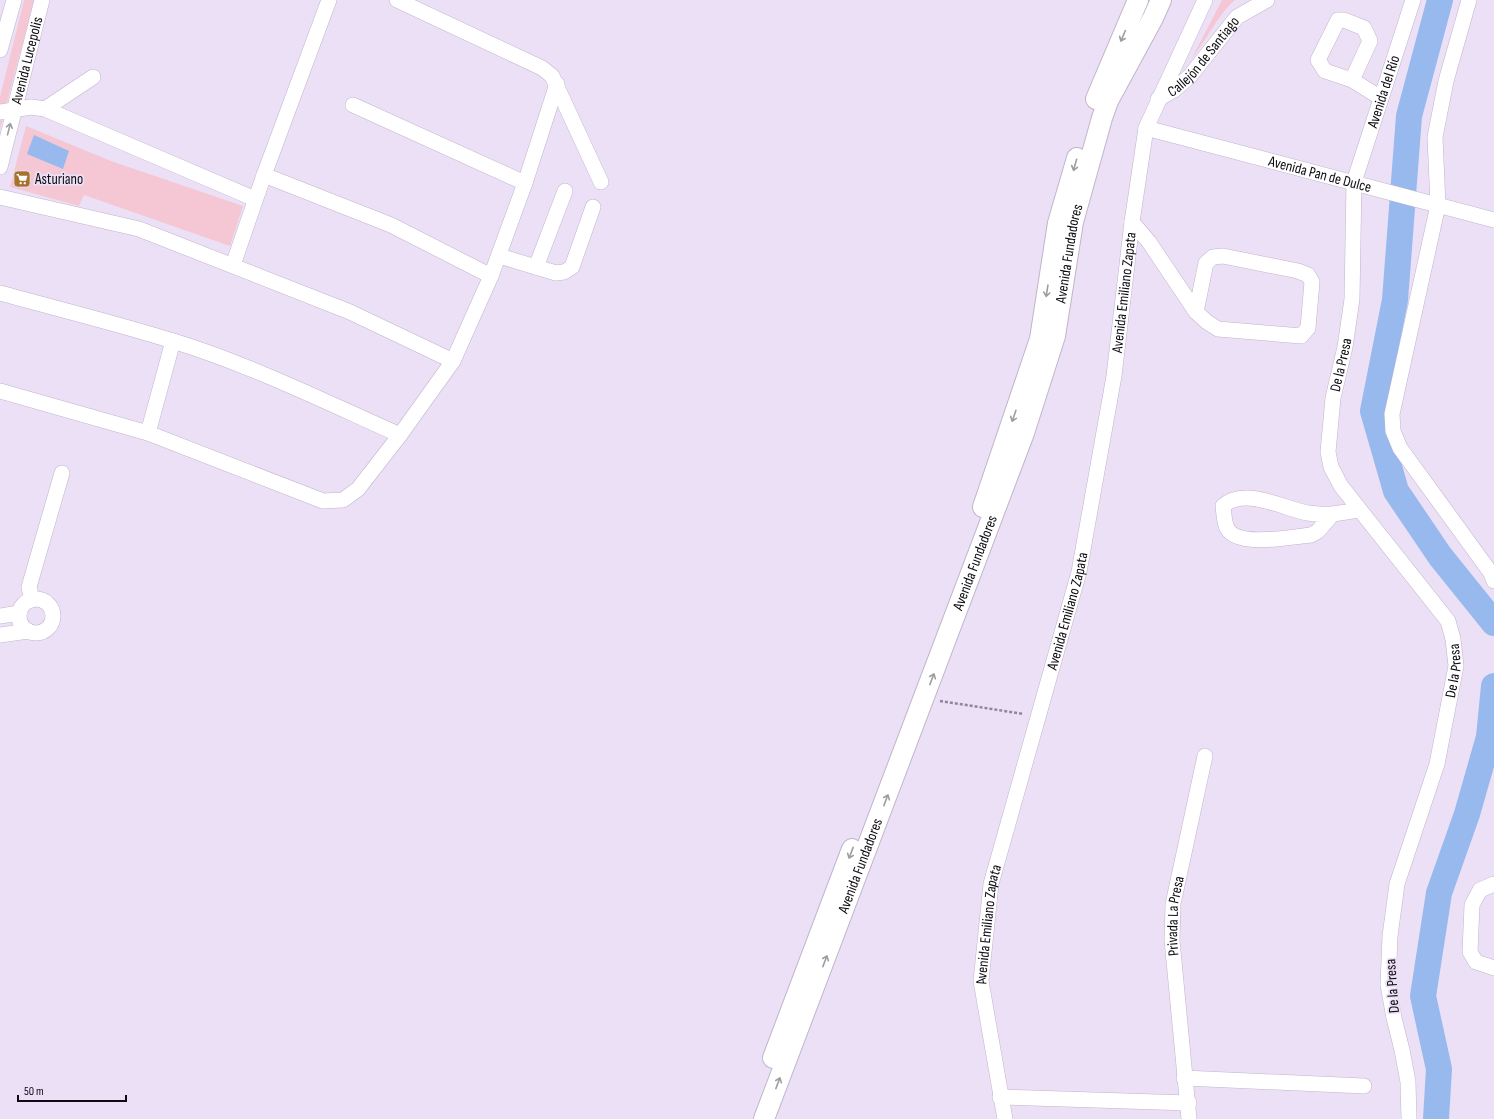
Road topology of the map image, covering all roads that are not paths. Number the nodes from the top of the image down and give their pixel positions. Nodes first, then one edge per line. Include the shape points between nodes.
1 (14, 0) edge
2 (42, 0) edge
3 (329, 0) edge
4 (397, 0) edge
5 (1138, 0) edge
6 (1161, 0) edge
7 (1205, 0) edge
8 (1267, 0) edge
9 (1413, 0) edge
10 (1469, 0) edge
11 (0, 50) edge
12 (93, 77) dead end
13 (1352, 80) dead end
14 (557, 84) junction
15 (1381, 98) junction
16 (1158, 100) junction
17 (353, 105) dead end
18 (45, 110) junction
19 (7, 111) edge
20 (1146, 128) junction
21 (0, 167) edge
22 (264, 175) junction
23 (600, 182) dead end
24 (525, 183) junction
25 (1360, 184) junction
26 (564, 191) dead end
27 (0, 197) edge
28 (255, 199) junction
29 (1438, 205) junction
30 (593, 207) dead end
31 (1494, 220) edge
32 (1132, 222) junction
33 (499, 256) junction
34 (233, 265) junction
35 (536, 267) junction
36 (491, 276) junction
37 (0, 293) edge
38 (1196, 312) junction
39 (173, 341) junction
40 (453, 362) junction
41 (0, 391) edge
42 (148, 433) junction
43 (400, 436) junction
44 (62, 473) dead end
45 (1360, 510) junction
46 (1331, 516) junction
47 (1494, 581) edge
48 (32, 600) junction
49 (19, 613) junction
50 (0, 616) edge
51 (28, 631) junction
52 (0, 635) edge
53 (1205, 756) dead end
54 (1494, 884) edge
55 (1494, 968) edge
56 (1184, 1078) junction
57 (1364, 1086) dead end
58 (1000, 1097) junction
59 (1189, 1103) junction
60 (749, 1119) edge
61 (764, 1119) edge
62 (1005, 1119) edge
63 (1189, 1119) edge
64 (1409, 1119) edge

1 - 11 street, Avenida Lucepolis
2 - 19 street, Avenida Lucepolis
3 - 22 street
4 - 14 street via 542,68
5 -> 60 main road, Avenida Fundadores via 1090,114 1058,223 1040,339 983,504
61 -> 6 main road, Avenida Fundadores via 1024,434 1055,336 1073,222 1108,101
7 - 16 street, Avenida Emiliano Zapata
8 - 16 street, Callejón de Santiago via 1236,18 1190,76
9 - 15 street, Avenida del Río
10 - 29 street via 1446,81 1435,137
12 - 18 street
13 - 15 street
14 - 23 street
14 - 24 street
15 - 25 street, Avenida del Río
16 - 20 street, Avenida Emiliano Zapata
17 - 24 street
18 - 19 street via 31,107
18 - 28 street
21 -> 19 street, Avenida Lucepolis
20 - 25 street, Avenida Pan de Dulce
20 - 32 street, Avenida Emiliano Zapata
22 - 28 street
22 - 36 street via 391,225
24 - 33 street
25 - 29 street, Avenida Pan de Dulce
25 - 45 street, De la Presa via 1352,299 1345,347 1333,398 1328,452 1335,476
26 - 35 street
27 - 34 street via 139,229
28 - 34 street
29 - 31 street, Avenida Pan de Dulce
29 - 47 street via 1392,414 1393,431 1400,448 1491,573
30 - 35 street via 572,266 564,272 556,273
32 - 38 street via 1149,242
32 - 58 street, Avenida Emiliano Zapata via 1114,376 1080,564 991,884 981,981
33 - 35 street
33 - 36 street
34 - 40 street via 350,312
36 - 40 street
37 - 39 street
38 - 38 street via 1218,329 1301,336 1308,328 1312,282 1308,275 1298,271 1213,256 1206,263
39 - 42 street
39 - 43 street via 335,405
40 - 43 street
41 - 42 street
42 - 43 street via 323,501 343,500 358,489
44 - 48 street via 29,587
45 - 46 street
45 - 64 street, De la Presa via 1448,621 1456,666 1436,764 1397,884 1390,936 1388,985 1408,1082
46 - 46 street via 1306,513 1261,499 1229,500 1223,506 1227,528 1236,536 1247,540 1311,535
48 - 49 street via 22,606
48 - 51 street via 48,604 52,621 45,630
49 - 50 street
49 - 51 street via 20,623
51 - 52 street
53 - 56 street, Privada La Presa via 1173,904 1172,940
54 - 55 street via 1480,890 1472,905 1470,952 1476,962
56 - 57 street
56 - 59 street, Privada La Presa
58 - 59 street
58 - 62 street, Avenida Emiliano Zapata
59 - 63 street, Privada La Presa

